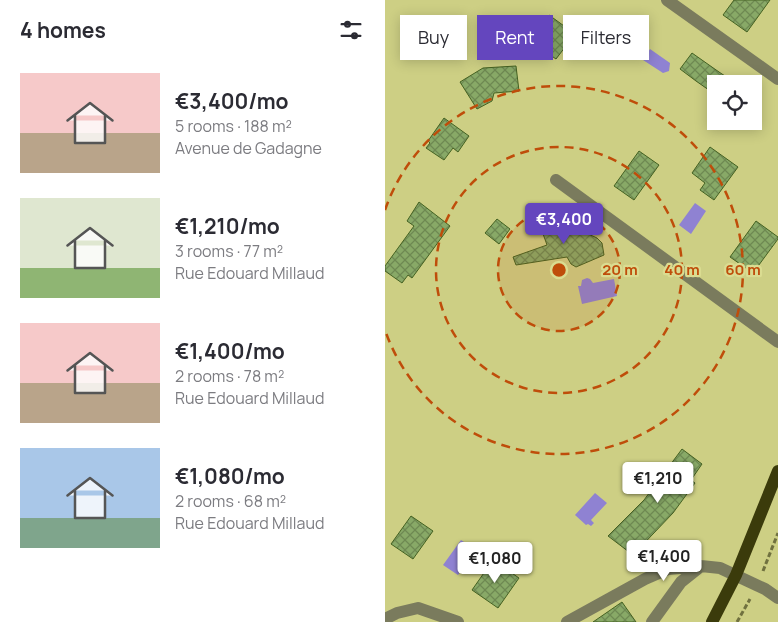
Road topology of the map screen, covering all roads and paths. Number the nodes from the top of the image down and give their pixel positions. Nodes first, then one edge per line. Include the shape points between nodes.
1 (667, 0) edge
2 (778, 79) edge
3 (556, 180) dead end
4 (778, 342) edge
5 (778, 471) edge
6 (701, 566) junction
7 (736, 575) junction
8 (778, 598) edge
9 (385, 619) edge
10 (458, 622) edge
11 (567, 622) edge
12 (652, 622) edge
13 (712, 622) edge

1 - 2 street
3 - 4 street
5 - 7 main road
6 - 7 street via 720,568
6 - 11 street via 668,569
6 - 12 street via 681,582
7 - 8 street via 765,588
7 - 13 main road
9 - 10 street via 418,608

